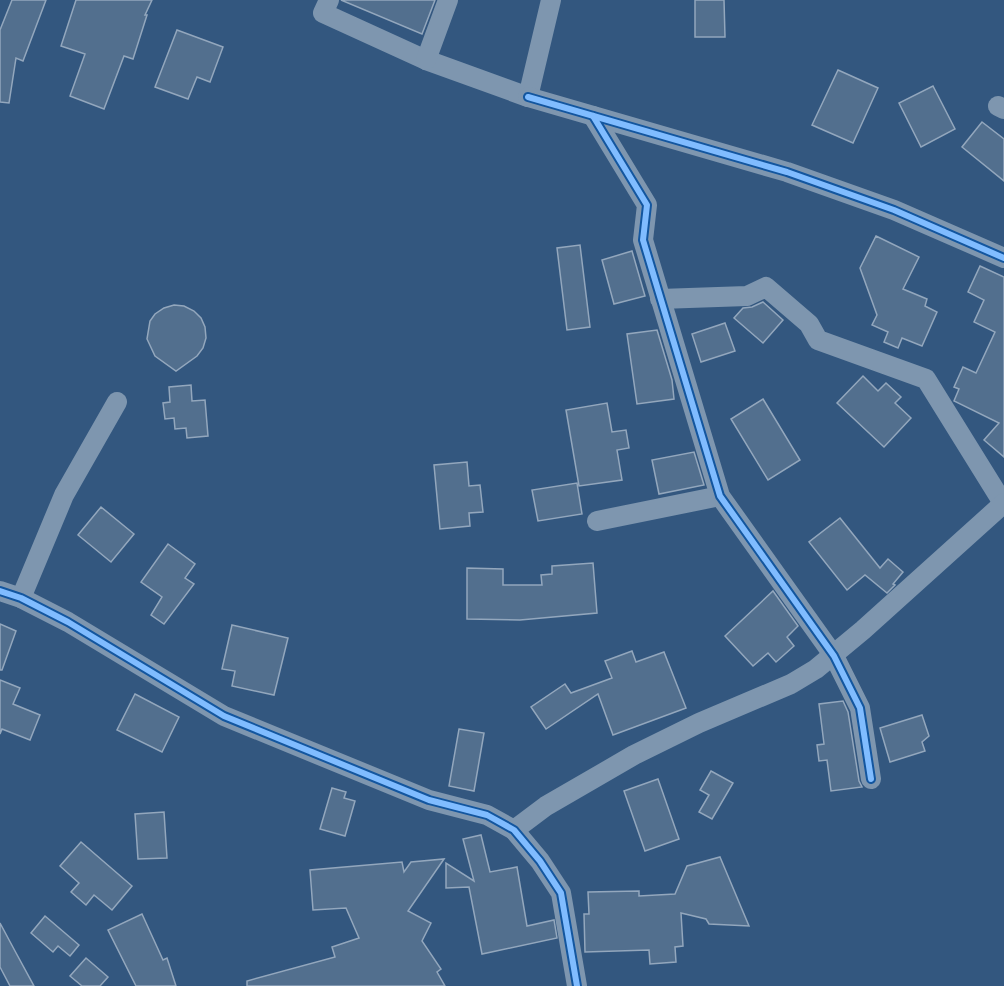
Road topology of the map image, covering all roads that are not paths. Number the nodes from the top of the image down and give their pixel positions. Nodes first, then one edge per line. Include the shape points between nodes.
1 (329, 0) edge
2 (448, 0) edge
3 (551, 0) edge
4 (426, 60) junction
5 (528, 97) junction
6 (593, 116) junction
7 (1004, 258) edge
8 (660, 300) junction
9 (117, 402) dead end
10 (720, 496) junction
11 (1003, 503) edge
12 (597, 521) dead end
13 (0, 591) edge
14 (21, 598) junction
15 (834, 656) junction
16 (871, 779) dead end
17 (514, 830) junction
18 (577, 986) edge

1 - 4 street via 323,13
2 - 4 street
3 - 5 street
4 - 5 street
5 - 6 street
6 - 7 street via 788,172 894,210
6 - 8 street via 647,205 643,240
8 - 10 street
8 - 11 street via 747,296 766,287 809,324 818,340 926,380
9 - 14 street via 63,495
10 - 12 street
10 - 15 street
11 - 15 street
13 - 14 street
14 - 17 street via 224,716 429,800 487,815
15 - 16 street via 860,708
15 - 17 street via 791,684 634,755 546,806
17 - 18 street via 561,893

